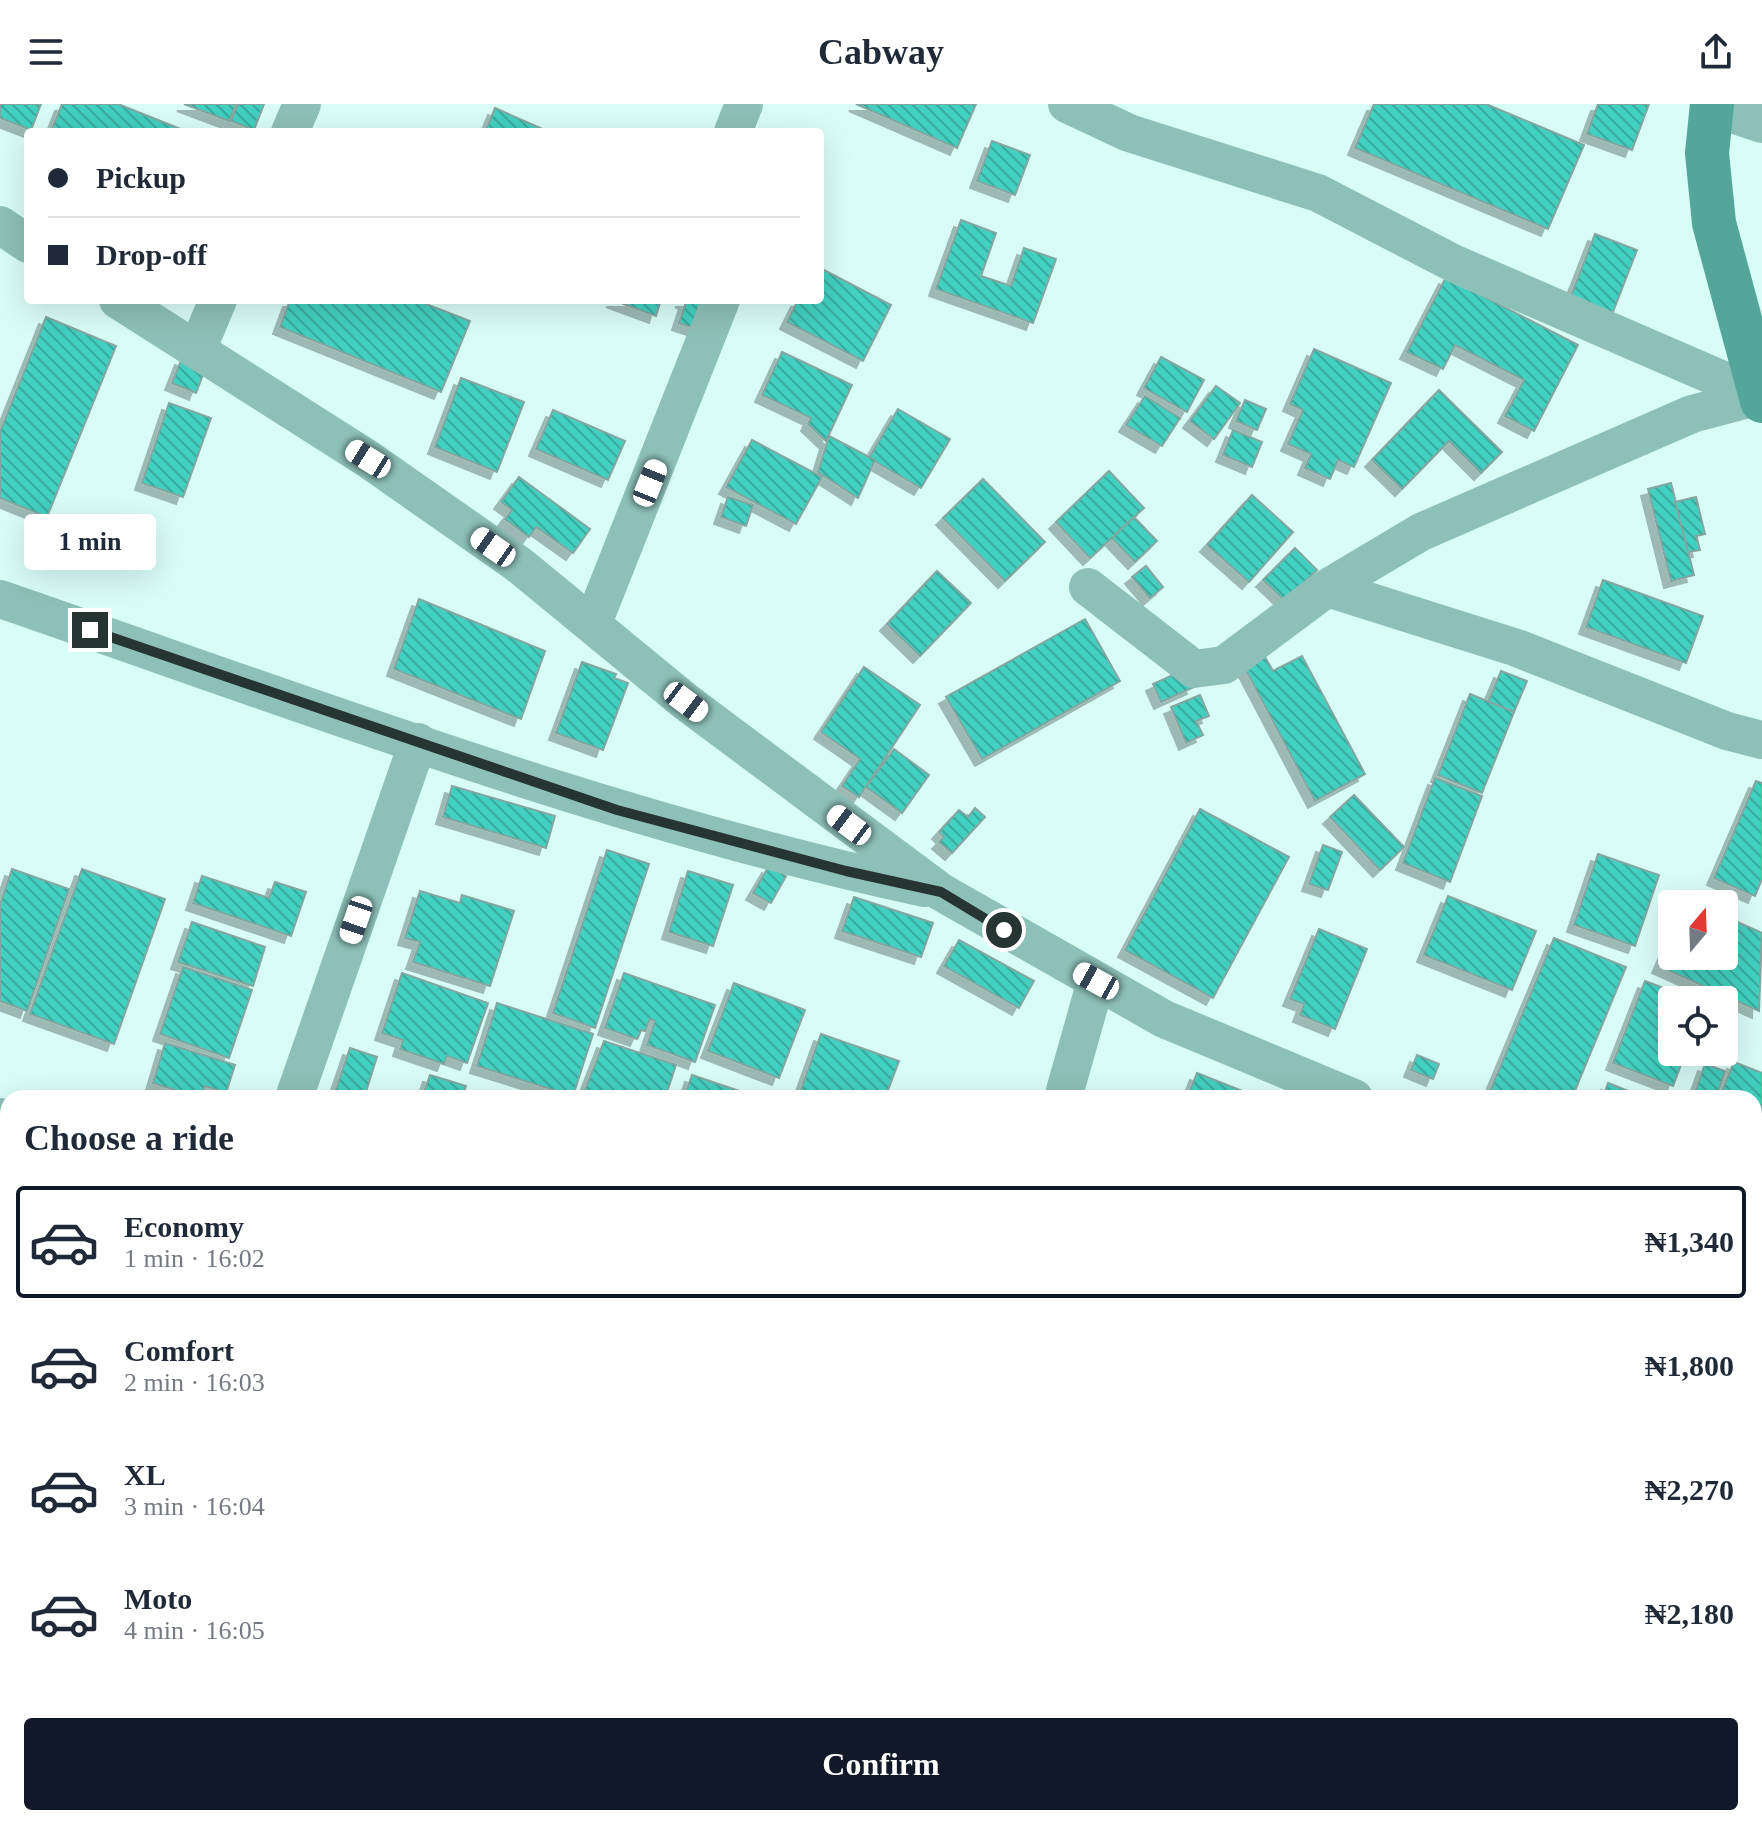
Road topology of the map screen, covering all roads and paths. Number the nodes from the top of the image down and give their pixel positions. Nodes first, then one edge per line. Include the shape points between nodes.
1 (302, 104) edge
2 (744, 104) edge
3 (1072, 105) edge
4 (1712, 105) edge
5 (1762, 124) edge
6 (292, 128) edge
7 (735, 128) edge
8 (0, 225) edge
9 (24, 241) edge
10 (124, 304) edge
11 (216, 304) edge
12 (719, 304) edge
13 (197, 350) junction
14 (1761, 398) edge
15 (1088, 587) dead end
16 (1327, 588) junction
17 (0, 599) edge
18 (593, 623) junction
19 (1762, 740) edge
20 (418, 742) junction
21 (941, 892) junction
22 (1096, 981) junction
23 (297, 1090) edge
24 (1065, 1090) edge
25 (1335, 1090) edge

1 - 6 street
2 - 7 street
3 - 14 street via 1129,133 1318,193 1455,264
4 - 5 street
4 - 14 main road via 1707,153 1714,223
8 - 9 street
10 - 13 street
11 - 13 street
12 - 18 street
13 - 18 street via 368,459
14 - 16 street via 1692,414 1421,532
15 - 16 street via 1194,669 1224,665
16 - 19 street via 1517,648
17 - 20 street
18 - 21 street via 686,702
20 - 21 street via 617,810
20 - 23 street
21 - 22 street
22 - 24 street
22 - 25 street via 1164,1019

